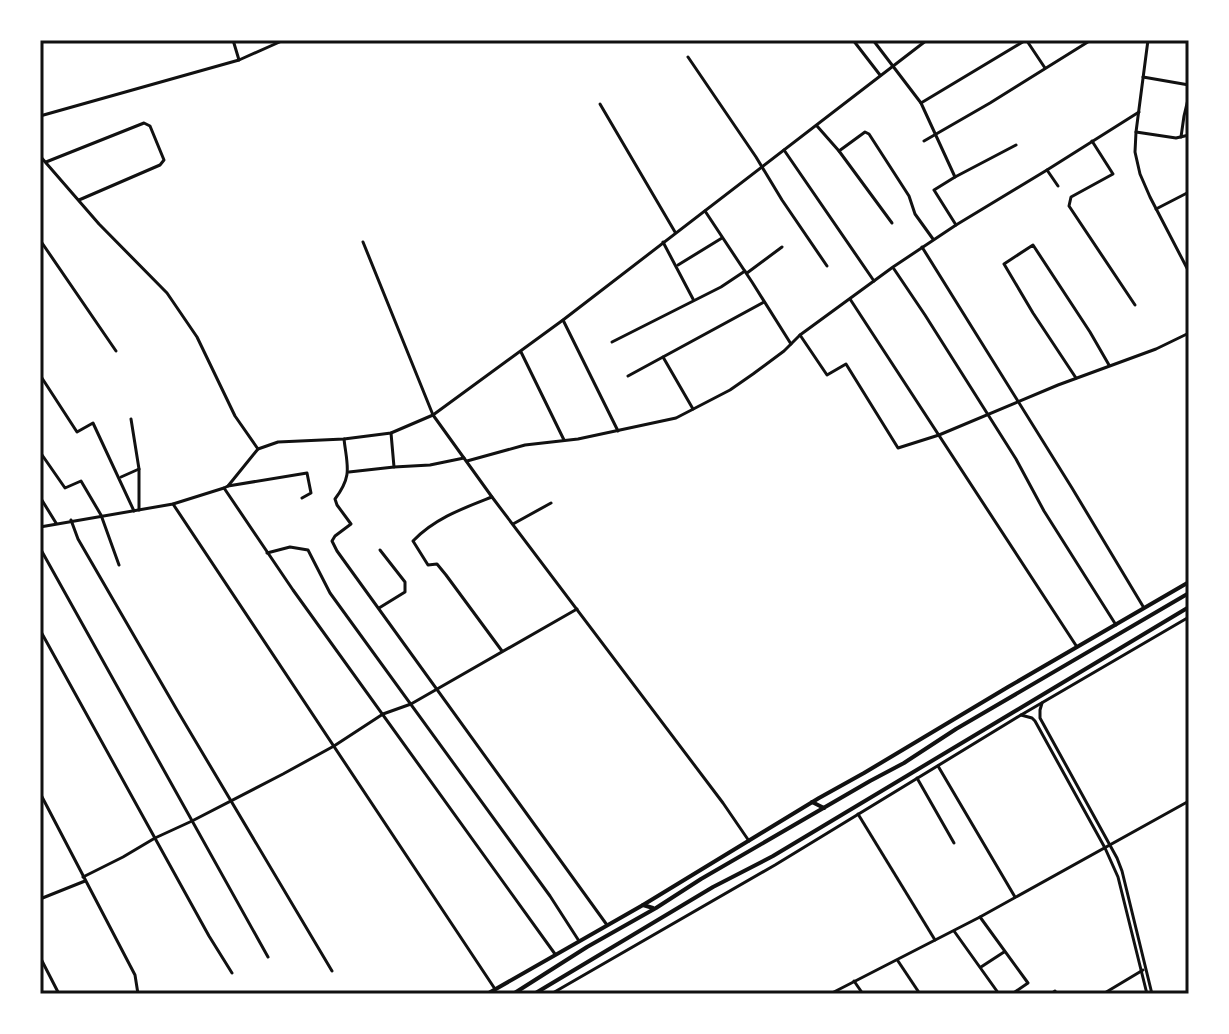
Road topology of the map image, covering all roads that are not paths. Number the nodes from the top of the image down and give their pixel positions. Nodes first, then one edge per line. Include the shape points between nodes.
1 (192, 40) edge
2 (202, 40) edge
3 (233, 40) edge
4 (284, 40) edge
5 (853, 40) edge
6 (873, 40) edge
7 (927, 40) edge
8 (1026, 40) edge
9 (1091, 40) edge
10 (1148, 40) edge
11 (688, 57) dead end
12 (239, 60) junction
13 (893, 66) junction
14 (1045, 68) junction
15 (881, 76) junction
16 (1143, 77) junction
17 (1189, 85) edge
18 (1189, 95) edge
19 (921, 103) junction
20 (600, 104) dead end
21 (1139, 112) junction
22 (40, 116) edge
23 (817, 126) junction
24 (1136, 132) junction
25 (936, 134) junction
26 (1189, 135) edge
27 (1181, 137) junction
28 (924, 141) dead end
29 (1092, 141) junction
30 (1016, 145) dead end
31 (784, 150) junction
32 (839, 151) junction
33 (40, 156) edge
34 (45, 162) junction
35 (761, 167) junction
36 (1047, 170) junction
37 (955, 177) junction
38 (1058, 186) dead end
39 (1189, 192) edge
40 (79, 200) junction
41 (1156, 209) junction
42 (705, 211) junction
43 (892, 223) dead end
44 (956, 225) junction
45 (675, 232) junction
46 (722, 238) junction
47 (933, 239) junction
48 (40, 240) edge
49 (363, 242) dead end
50 (663, 242) junction
51 (782, 247) dead end
52 (922, 247) junction
53 (676, 266) junction
54 (827, 266) dead end
55 (893, 267) junction
56 (746, 272) junction
57 (1189, 272) edge
58 (874, 281) junction
59 (850, 299) junction
60 (693, 300) junction
61 (764, 302) junction
62 (1135, 305) dead end
63 (563, 320) junction
64 (1189, 333) edge
65 (800, 335) junction
66 (612, 342) dead end
67 (791, 344) junction
68 (116, 351) dead end
69 (521, 352) junction
70 (662, 356) junction
71 (1109, 365) junction
72 (40, 375) edge
73 (628, 376) dead end
74 (1077, 379) junction
75 (1019, 404) junction
76 (693, 409) junction
77 (433, 415) junction
78 (988, 415) junction
79 (131, 419) dead end
80 (618, 431) junction
81 (391, 433) junction
82 (939, 435) junction
83 (344, 439) junction
84 (564, 440) junction
85 (258, 449) junction
86 (40, 454) edge
87 (465, 459) junction
88 (394, 467) junction
89 (139, 469) junction
90 (348, 472) junction
91 (120, 478) junction
92 (226, 487) junction
93 (40, 497) edge
94 (492, 497) junction
95 (302, 498) dead end
96 (551, 503) dead end
97 (173, 504) junction
98 (136, 511) junction
99 (101, 515) junction
100 (71, 520) junction
101 (56, 523) junction
102 (513, 524) junction
103 (40, 527) edge
104 (40, 548) edge
105 (380, 550) dead end
106 (267, 553) junction
107 (119, 565) dead end
108 (1189, 582) edge
109 (1189, 593) edge
110 (1189, 607) edge
111 (379, 608) junction
112 (1144, 608) junction
113 (577, 609) junction
114 (1189, 617) edge
115 (1116, 625) junction
116 (40, 630) edge
117 (1077, 647) junction
118 (503, 651) junction
119 (437, 689) junction
120 (1011, 698) junction
121 (1042, 703) junction
122 (411, 704) junction
123 (1019, 712) junction
124 (383, 714) junction
125 (334, 746) junction
126 (904, 763) junction
127 (938, 766) junction
128 (907, 775) junction
129 (917, 778) junction
130 (40, 793) edge
131 (231, 801) junction
132 (1189, 801) edge
133 (812, 802) junction
134 (825, 808) junction
135 (858, 814) junction
136 (192, 821) junction
137 (155, 838) junction
138 (749, 841) junction
139 (954, 843) dead end
140 (1107, 846) junction
141 (84, 879) junction
142 (1015, 897) junction
143 (40, 899) edge
144 (643, 905) junction
145 (656, 908) junction
146 (980, 917) junction
147 (607, 926) junction
148 (954, 931) junction
149 (935, 940) junction
150 (579, 941) junction
151 (1004, 952) junction
152 (556, 955) junction
153 (40, 957) edge
154 (268, 957) dead end
155 (897, 960) junction
156 (981, 967) junction
157 (1143, 969) junction
158 (332, 971) dead end
159 (232, 973) dead end
160 (854, 981) junction
161 (495, 989) junction
162 (59, 994) edge
163 (138, 994) edge
164 (487, 994) edge
165 (513, 994) edge
166 (534, 994) edge
167 (551, 994) edge
168 (830, 994) edge
169 (863, 994) edge
170 (920, 994) edge
171 (999, 994) edge
172 (1012, 994) edge
173 (1051, 994) edge
174 (1057, 994) edge
175 (1103, 994) edge
176 (1149, 994) edge

1 - 2 street
3 - 12 street
4 - 12 street
5 - 15 street
6 - 13 street
7 - 13 street
8 - 14 street
8 - 19 street
9 - 14 street
10 - 16 street
11 - 35 street
12 - 22 street
13 - 15 street
13 - 19 street
14 - 25 street
15 - 23 street
16 - 17 street
16 - 21 street
18 - 27 street
19 - 25 street
20 - 45 street
21 - 24 street
21 - 29 street
23 - 31 street
23 - 32 street
24 - 27 street
24 - 41 street via 1140,174
25 - 28 street
25 - 37 street
26 - 27 street
29 - 36 street
29 - 62 street via 1113,174 1071,197 1069,206
30 - 37 street
31 - 35 street
31 - 58 street
32 - 43 street
32 - 47 street via 869,134
33 - 34 street
34 - 40 street
34 - 40 street via 144,123 150,126 164,160 160,165
35 - 42 street
35 - 54 street
36 - 38 street
36 - 44 street
37 - 44 street via 934,190
39 - 41 street
40 - 85 street via 167,293
41 - 57 street
42 - 45 street
42 - 46 street
44 - 47 street
45 - 50 street
46 - 53 street
46 - 56 street
47 - 52 street
48 - 68 street
49 - 77 street
50 - 53 street
50 - 63 street
51 - 56 street
52 - 55 street
52 - 75 street
53 - 60 street
55 - 58 street
55 - 78 street
56 - 60 street
56 - 61 street
58 - 59 street
59 - 65 street
59 - 82 street
60 - 66 street
61 - 67 street
61 - 70 street
63 - 69 street
63 - 80 street
64 - 71 street
65 - 67 street
65 - 82 street via 827,375 846,364 898,448
67 - 76 street via 730,390
69 - 77 street
69 - 84 street
70 - 73 street
70 - 76 street
71 - 74 street
71 - 74 street via 1033,245 1004,264
72 - 91 street via 77,432 93,423
74 - 75 street
75 - 78 street
75 - 112 street
76 - 80 street
77 - 81 street
77 - 87 street
78 - 82 street
78 - 115 street
79 - 89 street
80 - 84 street
81 - 83 street
81 - 88 street
82 - 117 street
83 - 85 street via 278,442
83 - 90 street
84 - 87 street
85 - 92 street
86 - 99 street via 65,488 81,481
87 - 88 street
87 - 94 street
88 - 90 street
89 - 91 street
89 - 98 street
90 - 111 street via 335,499 351,524 332,541
91 - 98 street
92 - 95 street via 307,473 311,493
92 - 97 street
92 - 106 street
93 - 101 street
94 - 102 street
94 - 118 street via 455,511 413,541 428,565 437,564
96 - 102 street
97 - 98 street
97 - 125 street
98 - 99 street
99 - 100 street
99 - 107 street
100 - 101 street
100 - 131 street
101 - 103 street
102 - 113 street
104 - 136 street
105 - 111 street via 405,582 405,592
106 - 122 street via 290,547 308,550 330,593
106 - 124 street
108 - 112 main road
109 - 120 main road
110 - 123 main road
111 - 119 street
112 - 115 main road
113 - 118 street
113 - 138 street
114 - 121 street
115 - 117 main road
116 - 137 street
117 - 133 main road
118 - 119 street
119 - 122 street
119 - 147 street
120 - 123 main road
120 - 126 main road
121 - 123 street
121 - 140 street via 1040,718
122 - 124 street
122 - 150 street
123 - 127 street
123 - 128 main road
123 - 140 street via 1035,721
124 - 125 street
124 - 152 street
125 - 131 street
125 - 161 street
126 - 128 main road
126 - 134 main road
127 - 129 street
127 - 142 street
128 - 166 main road
129 - 135 street
129 - 139 street
130 - 141 street
131 - 136 street
131 - 158 street
132 - 140 street
133 - 134 main road
133 - 138 main road
134 - 145 main road
135 - 149 street
135 - 167 street
136 - 137 street
136 - 154 street
137 - 141 street
137 - 159 street
138 - 144 main road
140 - 142 street
140 - 157 street via 1126,886
141 - 143 street
141 - 163 street via 135,975
142 - 146 street
144 - 145 main road
144 - 147 main road
145 - 165 main road
146 - 148 street
146 - 151 street
147 - 150 main road
148 - 149 street
148 - 156 street
149 - 155 street
150 - 152 main road
151 - 156 street
151 - 172 street via 1028,983
152 - 161 main road
153 - 162 street
155 - 160 street
155 - 170 street
156 - 171 street
157 - 175 street
157 - 176 street
160 - 168 street
160 - 169 street
161 - 164 main road
173 - 174 street

